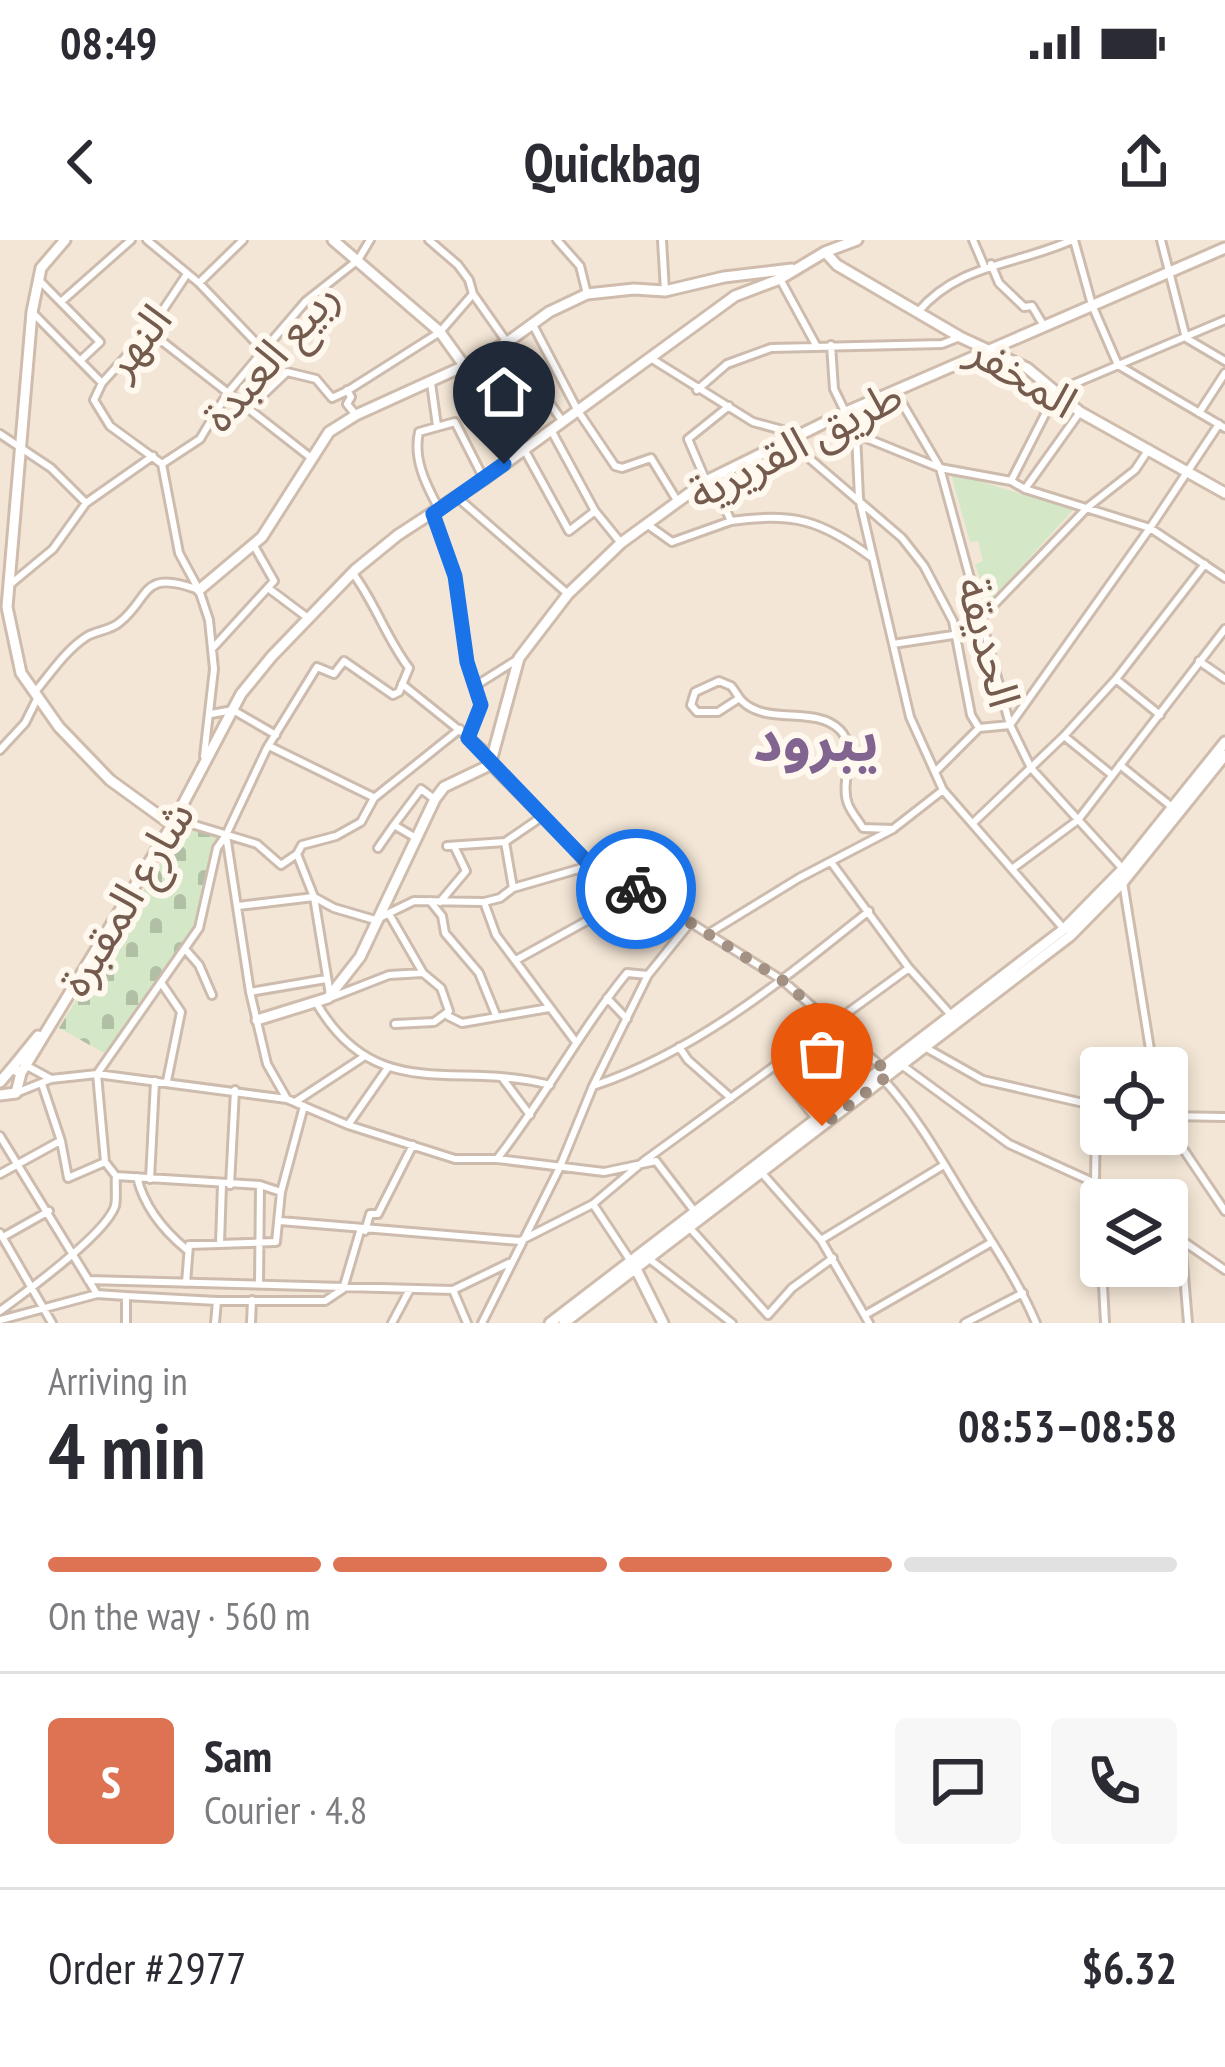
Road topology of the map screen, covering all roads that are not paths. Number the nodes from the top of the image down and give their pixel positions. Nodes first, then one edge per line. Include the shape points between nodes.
1 (65, 240) edge
2 (131, 240) edge
3 (243, 240) edge
4 (333, 240) edge
5 (370, 240) edge
6 (429, 240) edge
7 (557, 240) edge
8 (662, 240) edge
9 (820, 240) edge
10 (857, 240) edge
11 (973, 240) edge
12 (1073, 240) edge
13 (1161, 240) edge
14 (151, 241) edge
15 (1225, 248) edge
16 (825, 252) junction
17 (358, 260) junction
18 (987, 265) junction
19 (792, 269) junction
20 (1168, 271) junction
21 (187, 274) junction
22 (38, 279) junction
23 (780, 279) junction
24 (199, 284) junction
25 (665, 291) junction
26 (587, 293) junction
27 (473, 294) junction
28 (62, 302) junction
29 (1092, 304) junction
30 (32, 312) junction
31 (918, 312) junction
32 (1225, 320) edge
33 (533, 326) junction
34 (1044, 326) junction
35 (149, 331) junction
36 (440, 332) junction
37 (960, 337) junction
38 (1186, 338) junction
39 (509, 341) junction
40 (831, 345) junction
41 (817, 347) junction
42 (263, 350) junction
43 (990, 350) junction
44 (651, 358) junction
45 (82, 359) junction
46 (1225, 361) edge
47 (1118, 365) junction
48 (464, 366) junction
49 (1225, 373) edge
50 (430, 380) junction
51 (102, 383) junction
52 (697, 390) junction
53 (347, 391) junction
54 (895, 391) junction
55 (1057, 391) junction
56 (226, 394) junction
57 (730, 405) junction
58 (248, 410) junction
59 (578, 411) junction
60 (1081, 412) junction
61 (844, 413) junction
62 (1199, 413) junction
63 (356, 416) junction
64 (563, 422) junction
65 (1222, 426) edge
66 (437, 427) junction
67 (551, 430) junction
68 (0, 434) edge
69 (797, 434) junction
70 (856, 434) junction
71 (20, 448) junction
72 (524, 449) junction
73 (1149, 449) junction
74 (153, 456) junction
75 (310, 457) junction
76 (163, 464) junction
77 (940, 467) junction
78 (1188, 472) junction
79 (484, 479) junction
80 (709, 480) junction
81 (1011, 481) junction
82 (1025, 489) junction
83 (1225, 494) edge
84 (457, 497) junction
85 (859, 498) junction
86 (678, 502) junction
87 (86, 503) junction
88 (1088, 507) junction
89 (595, 511) junction
90 (436, 512) junction
91 (731, 521) junction
92 (647, 524) junction
93 (1150, 528) junction
94 (252, 542) junction
95 (621, 543) junction
96 (874, 559) junction
97 (1204, 564) junction
98 (352, 572) junction
99 (1225, 578) edge
100 (12, 583) junction
101 (268, 588) junction
102 (199, 590) junction
103 (568, 594) junction
104 (4, 611) edge
105 (983, 616) junction
106 (308, 618) junction
107 (1225, 629) edge
108 (953, 635) junction
109 (892, 644) junction
110 (212, 649) junction
111 (519, 658) junction
112 (1199, 661) junction
113 (1116, 679) junction
114 (1225, 679) edge
115 (402, 684) junction
116 (475, 686) junction
117 (36, 694) junction
118 (738, 699) junction
119 (233, 710) junction
120 (211, 714) junction
121 (1160, 716) junction
122 (1010, 725) junction
123 (980, 728) junction
124 (460, 729) junction
125 (276, 735) junction
126 (1064, 736) junction
127 (468, 738) junction
128 (1225, 742) edge
129 (269, 746) junction
130 (0, 750) edge
131 (1222, 764) edge
132 (490, 765) junction
133 (1120, 765) junction
134 (1031, 768) junction
135 (935, 771) junction
136 (202, 772) junction
137 (1112, 775) junction
138 (943, 790) junction
139 (374, 798) junction
140 (435, 799) junction
141 (1172, 807) junction
142 (543, 816) junction
143 (1078, 820) junction
144 (174, 822) junction
145 (973, 823) junction
146 (394, 825) junction
147 (893, 829) junction
148 (226, 835) junction
149 (416, 838) junction
150 (505, 842) junction
151 (378, 848) dead end
152 (297, 854) junction
153 (831, 862) junction
154 (590, 865) junction
155 (1012, 869) junction
156 (1123, 869) junction
157 (1123, 882) junction
158 (513, 888) junction
159 (640, 891) junction
160 (314, 897) junction
161 (430, 901) junction
162 (440, 902) junction
163 (484, 902) junction
164 (238, 906) junction
165 (869, 911) junction
166 (389, 914) junction
167 (375, 920) junction
168 (689, 924) junction
169 (1064, 929) junction
170 (710, 933) junction
171 (185, 949) junction
172 (516, 960) junction
173 (909, 968) junction
174 (424, 973) junction
175 (648, 975) junction
176 (326, 980) junction
177 (782, 980) junction
178 (162, 984) junction
179 (250, 992) junction
180 (212, 995) dead end
181 (607, 998) junction
182 (325, 999) junction
183 (549, 1008) junction
184 (496, 1015) junction
185 (447, 1016) junction
186 (953, 1018) junction
187 (627, 1019) junction
188 (257, 1020) junction
189 (835, 1023) junction
190 (395, 1024) dead end
191 (575, 1041) junction
192 (680, 1047) junction
193 (1150, 1047) edge
194 (928, 1049) junction
195 (362, 1058) junction
196 (775, 1066) junction
197 (903, 1066) junction
198 (388, 1067) junction
199 (11, 1072) edge
200 (97, 1074) junction
201 (886, 1074) junction
202 (51, 1079) junction
203 (503, 1079) junction
204 (155, 1081) junction
205 (167, 1082) junction
206 (42, 1084) junction
207 (550, 1085) junction
208 (593, 1086) junction
209 (235, 1090) junction
210 (6, 1097) edge
211 (731, 1098) junction
212 (295, 1102) junction
213 (1080, 1102) edge
214 (530, 1116) junction
215 (1225, 1117) edge
216 (1188, 1119) edge
217 (817, 1120) junction
218 (348, 1125) junction
219 (0, 1136) edge
220 (61, 1141) junction
221 (413, 1145) junction
222 (1188, 1153) edge
223 (496, 1159) junction
224 (644, 1161) junction
225 (105, 1162) junction
226 (18, 1164) junction
227 (944, 1165) junction
228 (559, 1169) junction
229 (760, 1172) junction
230 (0, 1174) edge
231 (116, 1176) junction
232 (137, 1177) junction
233 (150, 1179) junction
234 (1086, 1179) edge
235 (226, 1184) junction
236 (260, 1185) junction
237 (280, 1192) junction
238 (593, 1204) junction
239 (49, 1211) junction
240 (1225, 1211) edge
241 (695, 1212) junction
242 (280, 1221) junction
243 (689, 1227) junction
244 (363, 1229) junction
245 (1, 1236) edge
246 (820, 1240) junction
247 (520, 1241) junction
248 (258, 1242) junction
249 (992, 1242) junction
250 (220, 1243) junction
251 (1188, 1244) edge
252 (186, 1249) junction
253 (73, 1254) junction
254 (647, 1258) junction
255 (832, 1258) junction
256 (512, 1261) junction
257 (633, 1263) junction
258 (1225, 1270) edge
259 (88, 1280) junction
260 (186, 1283) junction
261 (259, 1284) junction
262 (32, 1287) junction
263 (1103, 1287) edge
264 (1185, 1287) edge
265 (343, 1289) junction
266 (453, 1290) junction
267 (409, 1291) junction
268 (1023, 1293) junction
269 (97, 1294) junction
270 (126, 1296) junction
271 (252, 1300) junction
272 (217, 1301) junction
273 (47, 1310) junction
274 (0, 1311) edge
275 (767, 1315) junction
276 (867, 1319) edge
277 (0, 1320) edge
278 (52, 1323) edge
279 (126, 1323) edge
280 (215, 1323) edge
281 (251, 1323) edge
282 (392, 1323) edge
283 (467, 1323) edge
284 (482, 1323) edge
285 (550, 1323) edge
286 (565, 1323) edge
287 (662, 1323) edge
288 (732, 1323) edge
289 (774, 1323) edge
290 (965, 1323) edge
291 (1036, 1323) edge
292 (1105, 1323) edge
293 (1188, 1323) edge

1 - 22 street
2 - 28 street
3 - 24 street
4 - 17 street
5 - 17 street, ربيع العبدة
6 - 27 street via 458,265
7 - 26 street via 580,266
8 - 25 street
9 - 16 street
10 - 16 street
11 - 18 street
12 - 18 street
12 - 29 street
13 - 20 street
14 - 21 street
15 - 20 street, طريق القريرية
16 - 19 street
16 - 31 street, المخفر
17 - 36 street
17 - 42 street, ربيع العبدة
18 - 31 street via 943,286
18 - 34 street
19 - 23 street, شارع المقبرة
19 - 25 street
20 - 29 street, طريق القريرية
20 - 38 street
21 - 24 street
21 - 35 street, النهر
22 - 28 street
22 - 30 street
23 - 41 street
23 - 44 street, شارع المقبرة via 735,296
24 - 42 street
25 - 26 street
26 - 33 street
27 - 36 street
27 - 39 street
28 - 45 street via 100,342
29 - 34 street, طريق القريرية
29 - 47 street
30 - 45 street
30 - 71 street
31 - 37 street, المخفر
32 - 38 street
33 - 39 street
33 - 59 street
34 - 43 street, طريق القريرية
35 - 51 street, النهر
35 - 56 street
36 - 48 street
36 - 53 street
37 - 40 street
37 - 43 street, المخفر
38 - 46 street
38 - 47 street
39 - 48 street
39 - 64 street
40 - 41 street
40 - 61 street
41 - 52 street via 749,355
42 - 56 street, ربيع العبدة
43 - 54 street, طريق القريرية
43 - 55 street, المخفر
44 - 52 street
44 - 59 street, شارع المقبرة
45 - 51 street
47 - 55 street
47 - 62 street
48 - 50 street
48 - 72 street
49 - 62 street
50 - 63 street
50 - 66 street
51 - 74 street, النهر via 94,400 100,415
52 - 57 street
53 - 58 street via 332,398 316,379 287,372
53 - 63 street
54 - 61 street, طريق القريرية
54 - 77 street, الحديقة
55 - 60 street, المخفر
55 - 81 street
56 - 58 street
56 - 76 street, ربيع العبدة via 200,439
57 - 69 street via 753,422
57 - 80 street via 688,440
58 - 75 street
59 - 64 street, شارع المقبرة
59 - 86 street via 615,466 650,458
60 - 73 street, المخفر
60 - 82 street
61 - 69 street, طريق القريرية
61 - 70 street
62 - 65 street
63 - 75 street via 328,432
64 - 67 street, شارع المقبرة
65 - 78 street
66 - 79 street via 455,422
66 - 90 street via 416,439
67 - 72 street, شارع المقبرة
67 - 89 street
68 - 71 street
69 - 80 street, طريق القريرية
69 - 85 street via 810,459
70 - 77 street
70 - 85 street
71 - 87 street
71 - 100 street
72 - 79 street, شارع المقبرة
72 - 89 street via 569,531
73 - 78 street, المخفر
73 - 88 street
74 - 76 street, النهر
74 - 87 street
75 - 94 street
76 - 102 street via 179,553
77 - 81 street
77 - 105 street, الحديقة
78 - 83 street, المخفر
78 - 93 street
79 - 84 street, شارع المقبرة
80 - 86 street, طريق القريرية
80 - 91 street
81 - 82 street
82 - 88 street
84 - 90 street, شارع المقبرة
84 - 103 street
85 - 96 street
85 - 108 street via 924,566
86 - 92 street, طريق القريرية
87 - 100 street via 53,549
88 - 93 street
88 - 105 street
89 - 95 street
90 - 98 street, شارع المقبرة
90 - 116 street
91 - 92 street via 672,542
91 - 96 street via 813,521
92 - 95 street, طريق القريرية
93 - 97 street
93 - 122 street
94 - 101 street via 274,581
94 - 102 street
95 - 103 street, طريق القريرية
96 - 109 street
97 - 99 street
97 - 113 street
98 - 106 street, شارع المقبرة
98 - 115 street via 409,668
100 - 104 street
101 - 106 street
101 - 110 street
102 - 110 street
102 - 117 street via 173,582 148,589 118,625 75,646
103 - 111 street, طريق القريرية
104 - 117 street via 21,673
105 - 108 street
105 - 122 street, الحديقة
106 - 119 street, شارع المقبرة
107 - 112 street
108 - 109 street
108 - 123 street
109 - 135 street via 910,717
110 - 120 street
111 - 116 street
111 - 132 street, طريق القريرية
112 - 114 street
112 - 121 street
113 - 121 street
113 - 126 street
115 - 124 street
115 - 125 street via 393,694 344,661 334,674 317,667
116 - 127 street via 481,705
117 - 130 street via 25,723
117 - 144 street via 110,780
118 - 118 street via 719,681 695,692 691,705 718,712
118 - 147 street via 839,728 848,758 846,801 863,828
119 - 120 street
119 - 125 street
119 - 136 street, شارع المقبرة
120 - 136 street
121 - 133 street
122 - 123 street
122 - 134 street, الحديقة
123 - 135 street
124 - 127 street
124 - 139 street
125 - 129 street
126 - 134 street
126 - 137 street
127 - 132 street
128 - 141 street
129 - 139 street
129 - 148 street
131 - 157 street
132 - 140 street
132 - 142 street
133 - 137 street
133 - 141 street
134 - 143 street, الحديقة
134 - 145 street
135 - 138 street
136 - 144 street, شارع المقبرة
137 - 143 street
138 - 145 street
138 - 147 street
139 - 152 street via 361,822
140 - 146 street via 421,789
140 - 149 street
141 - 156 street
142 - 150 street
142 - 154 street
143 - 155 street
143 - 156 street, الحديقة
144 - 148 street
144 - 199 street, شارع المقبرة
145 - 155 street
146 - 149 street
146 - 151 street
147 - 153 street
148 - 152 street via 256,844 281,865
148 - 164 street
148 - 171 street via 199,928
149 - 167 street
150 - 158 street
150 - 162 street via 450,846 466,872
152 - 160 street
153 - 165 street
153 - 170 street
154 - 158 street
154 - 159 street
155 - 169 street
156 - 169 street
157 - 193 street
157 - 194 street via 1070,937
158 - 163 street
159 - 168 street
159 - 172 street
160 - 164 street
160 - 167 street
160 - 176 street
161 - 162 street
161 - 166 street
161 - 184 street via 479,973
162 - 163 street
163 - 172 street
164 - 179 street
165 - 173 street
165 - 177 street
166 - 167 street
166 - 174 street
167 - 182 street via 360,957
168 - 170 street
168 - 175 street
169 - 186 street
170 - 177 street
171 - 178 street
171 - 180 street
172 - 183 street
173 - 186 street
173 - 189 street
174 - 182 street via 389,975
174 - 185 street via 442,988
175 - 181 street via 627,973
175 - 187 street
176 - 179 street
176 - 182 street
177 - 189 street
177 - 192 street
178 - 200 street
178 - 205 street via 181,1012
179 - 188 street
181 - 187 street
181 - 191 street
182 - 188 street
182 - 195 street via 335,1034
183 - 184 street
183 - 191 street
184 - 185 street via 462,1023
185 - 190 street
186 - 201 street
187 - 208 street
188 - 212 street via 267,1064
189 - 196 street
189 - 201 street
191 - 207 street
192 - 208 street
192 - 211 street
194 - 197 street
194 - 213 street via 983,1080
195 - 198 street
195 - 212 street
196 - 211 street
196 - 217 street
197 - 201 street
197 - 234 street via 1009,1144
198 - 203 street
198 - 218 street
199 - 202 street
199 - 210 street
200 - 202 street
200 - 204 street
200 - 225 street
201 - 217 street
201 - 227 street
201 - 229 street
202 - 206 street
203 - 207 street
203 - 214 street
204 - 205 street
204 - 233 street
205 - 209 street
206 - 210 street
206 - 220 street
207 - 214 street
208 - 228 street
209 - 212 street
209 - 235 street
211 - 224 street
212 - 218 street
212 - 237 street
214 - 223 street
215 - 216 street
217 - 241 street
218 - 221 street
219 - 226 street
220 - 225 street via 68,1178
220 - 226 street
221 - 223 street via 455,1159
221 - 244 street
222 - 240 street
223 - 228 street
224 - 228 street via 604,1172
224 - 238 street
224 - 241 street via 656,1161
225 - 231 street
226 - 230 street
226 - 239 street
227 - 246 street
227 - 249 street
228 - 247 street
229 - 243 street
229 - 246 street
231 - 232 street
231 - 253 street via 115,1207
232 - 233 street
232 - 252 street via 164,1229
233 - 235 street
235 - 236 street
235 - 250 street
236 - 237 street
236 - 248 street
237 - 242 street
238 - 247 street
238 - 257 street
239 - 245 street
239 - 253 street
241 - 257 street
242 - 244 street
242 - 248 street via 276,1242
243 - 254 street
243 - 275 street
244 - 247 street
244 - 265 street
245 - 262 street
246 - 255 street
247 - 256 street
248 - 250 street
248 - 261 street
249 - 268 street
249 - 276 street
250 - 252 street
251 - 258 street
252 - 260 street
253 - 259 street
253 - 262 street
254 - 257 street
254 - 288 street
255 - 275 street
255 - 276 street
256 - 266 street
256 - 284 street
257 - 285 street
257 - 286 street
257 - 287 street
259 - 260 street
259 - 269 street
260 - 261 street
261 - 265 street
262 - 273 street
262 - 274 street
263 - 292 street
264 - 293 street
265 - 267 street
265 - 271 street via 325,1301
266 - 267 street
266 - 283 street
267 - 282 street
268 - 290 street
268 - 291 street
269 - 270 street
269 - 273 street
270 - 272 street
270 - 279 street
271 - 272 street
271 - 281 street
272 - 280 street
273 - 277 street
273 - 278 street
275 - 289 street

